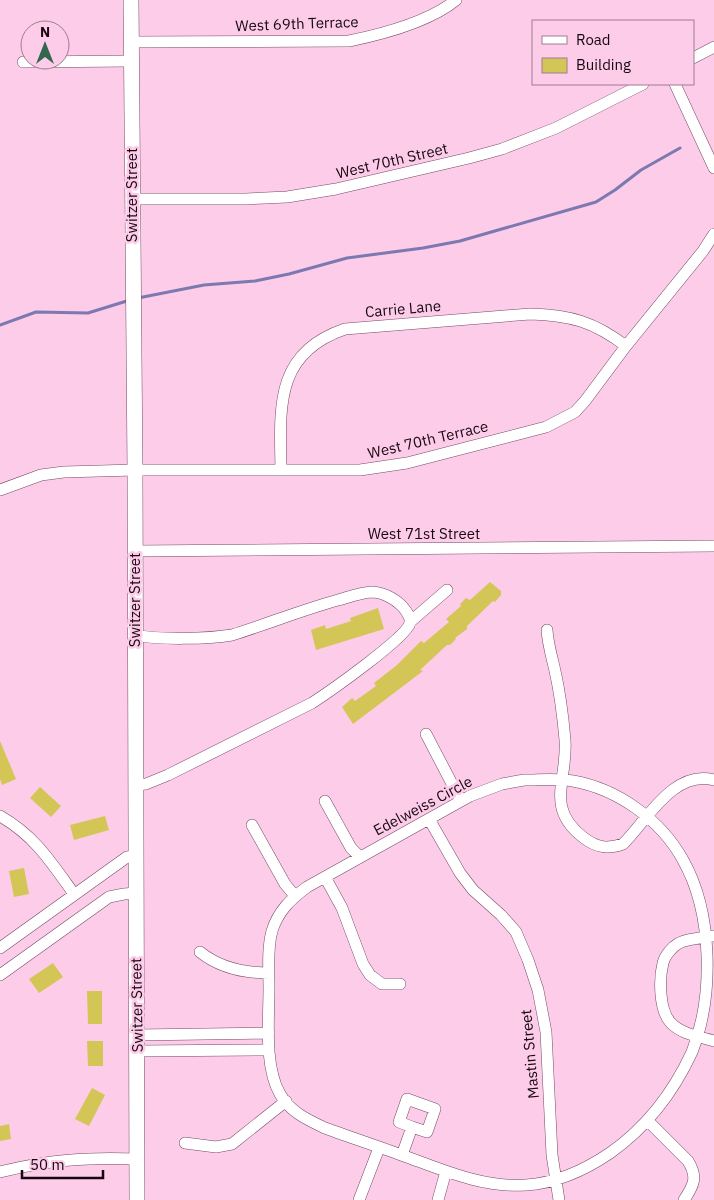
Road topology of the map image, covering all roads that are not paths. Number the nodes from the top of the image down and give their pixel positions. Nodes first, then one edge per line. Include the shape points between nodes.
1 (131, 0) edge
2 (456, 0) edge
3 (131, 42) junction
4 (714, 46) edge
5 (694, 57) edge
6 (131, 61) junction
7 (70, 62) edge
8 (641, 85) edge
9 (675, 85) edge
10 (714, 168) edge
11 (132, 199) junction
12 (714, 234) edge
13 (626, 346) junction
14 (135, 470) junction
15 (281, 470) junction
16 (0, 490) edge
17 (714, 546) edge
18 (134, 551) junction
19 (447, 590) dead end
20 (410, 622) junction
21 (546, 630) dead end
22 (135, 635) junction
23 (426, 734) dead end
24 (562, 780) junction
25 (714, 780) edge
26 (135, 785) junction
27 (324, 801) dead end
28 (461, 801) junction
29 (0, 816) edge
30 (647, 817) junction
31 (429, 819) junction
32 (252, 825) dead end
33 (135, 856) junction
34 (360, 857) junction
35 (325, 877) junction
36 (136, 893) junction
37 (74, 894) junction
38 (295, 896) junction
39 (710, 937) edge
40 (0, 948) edge
41 (200, 952) dead end
42 (269, 973) junction
43 (0, 974) edge
44 (400, 984) dead end
45 (269, 1033) junction
46 (137, 1034) junction
47 (697, 1036) junction
48 (714, 1041) edge
49 (269, 1050) junction
50 (137, 1051) junction
51 (286, 1101) junction
52 (648, 1121) junction
53 (412, 1127) dead end
54 (185, 1143) dead end
55 (379, 1148) junction
56 (402, 1156) junction
57 (137, 1158) junction
58 (0, 1172) edge
59 (446, 1172) junction
60 (556, 1179) junction
61 (137, 1200) edge
62 (359, 1200) edge
63 (438, 1200) edge
64 (559, 1200) edge
65 (684, 1200) edge

1 - 3 street, Switzer Street
2 - 3 street, West 69th Terrace via 438,12 397,29 349,41
3 - 6 street, Switzer Street
4 - 5 street
6 - 7 street
6 - 11 street, Switzer Street
8 - 11 street, West 70th Street via 556,128 502,149 336,189 287,197
9 - 10 street
11 - 14 street, Switzer Street
12 - 13 street, West 70th Terrace
13 - 15 street, West 70th Terrace via 575,412 546,427 381,468
13 - 15 street, Carrie Lane via 591,324 556,315 530,314 336,332 307,350 289,377 281,404
14 - 15 street, West 70th Terrace
14 - 16 street, West 70th Terrace via 64,472
14 - 18 street, Switzer Street
17 - 18 street, West 71st Street
18 - 22 street, Switzer Street
19 - 20 street
20 - 22 street via 409,614 399,603 373,592 322,604 232,635
20 - 26 street via 385,649 312,703 168,775
21 - 24 street via 565,741
22 - 26 street, Switzer Street
23 - 28 street
24 - 28 street, Edelweiss Circle via 509,782
24 - 30 street, Edelweiss Circle via 605,790
24 - 30 street via 561,809 566,819 585,839 598,847 613,848 623,844
25 - 30 street via 687,781 672,789
26 - 33 street, Switzer Street
27 - 34 street via 351,848
28 - 31 street, Edelweiss Circle
29 - 37 street via 35,842
30 - 39 street, Edelweiss Circle via 663,831 687,866
31 - 34 street, Edelweiss Circle
31 - 60 street, Mastin Street via 473,890 513,928 528,960 546,1032
32 - 38 street
33 - 36 street, Switzer Street
33 - 37 street via 127,857
34 - 35 street, Edelweiss Circle
35 - 38 street, Edelweiss Circle
35 - 44 street via 342,908 370,975 382,984
36 - 43 street via 109,897
36 - 46 street, Switzer Street
37 - 40 street
38 - 42 street, Edelweiss Circle via 284,906 272,932
39 - 47 street, Edelweiss Circle via 705,1005
39 - 47 street via 680,942 662,963 662,1009 671,1024
41 - 42 street via 239,971
42 - 45 street, Edelweiss Circle
45 - 46 street
45 - 49 street, Edelweiss Circle
46 - 50 street, Switzer Street
47 - 48 street
47 - 52 street, Edelweiss Circle via 676,1083
49 - 50 street
49 - 51 street, Edelweiss Circle via 273,1078
50 - 57 street, Switzer Street
51 - 54 street via 232,1144 216,1147
51 - 55 street, Edelweiss Circle via 308,1120
52 - 60 street, Edelweiss Circle via 594,1163
52 - 65 street via 693,1168 693,1184
53 - 56 street
55 - 56 street, Edelweiss Circle
55 - 62 street
56 - 59 street, Edelweiss Circle
57 - 58 street via 68,1159
57 - 61 street, Switzer Street
59 - 60 street, Edelweiss Circle via 494,1184 525,1185
59 - 63 street
60 - 64 street, Mastin Street

